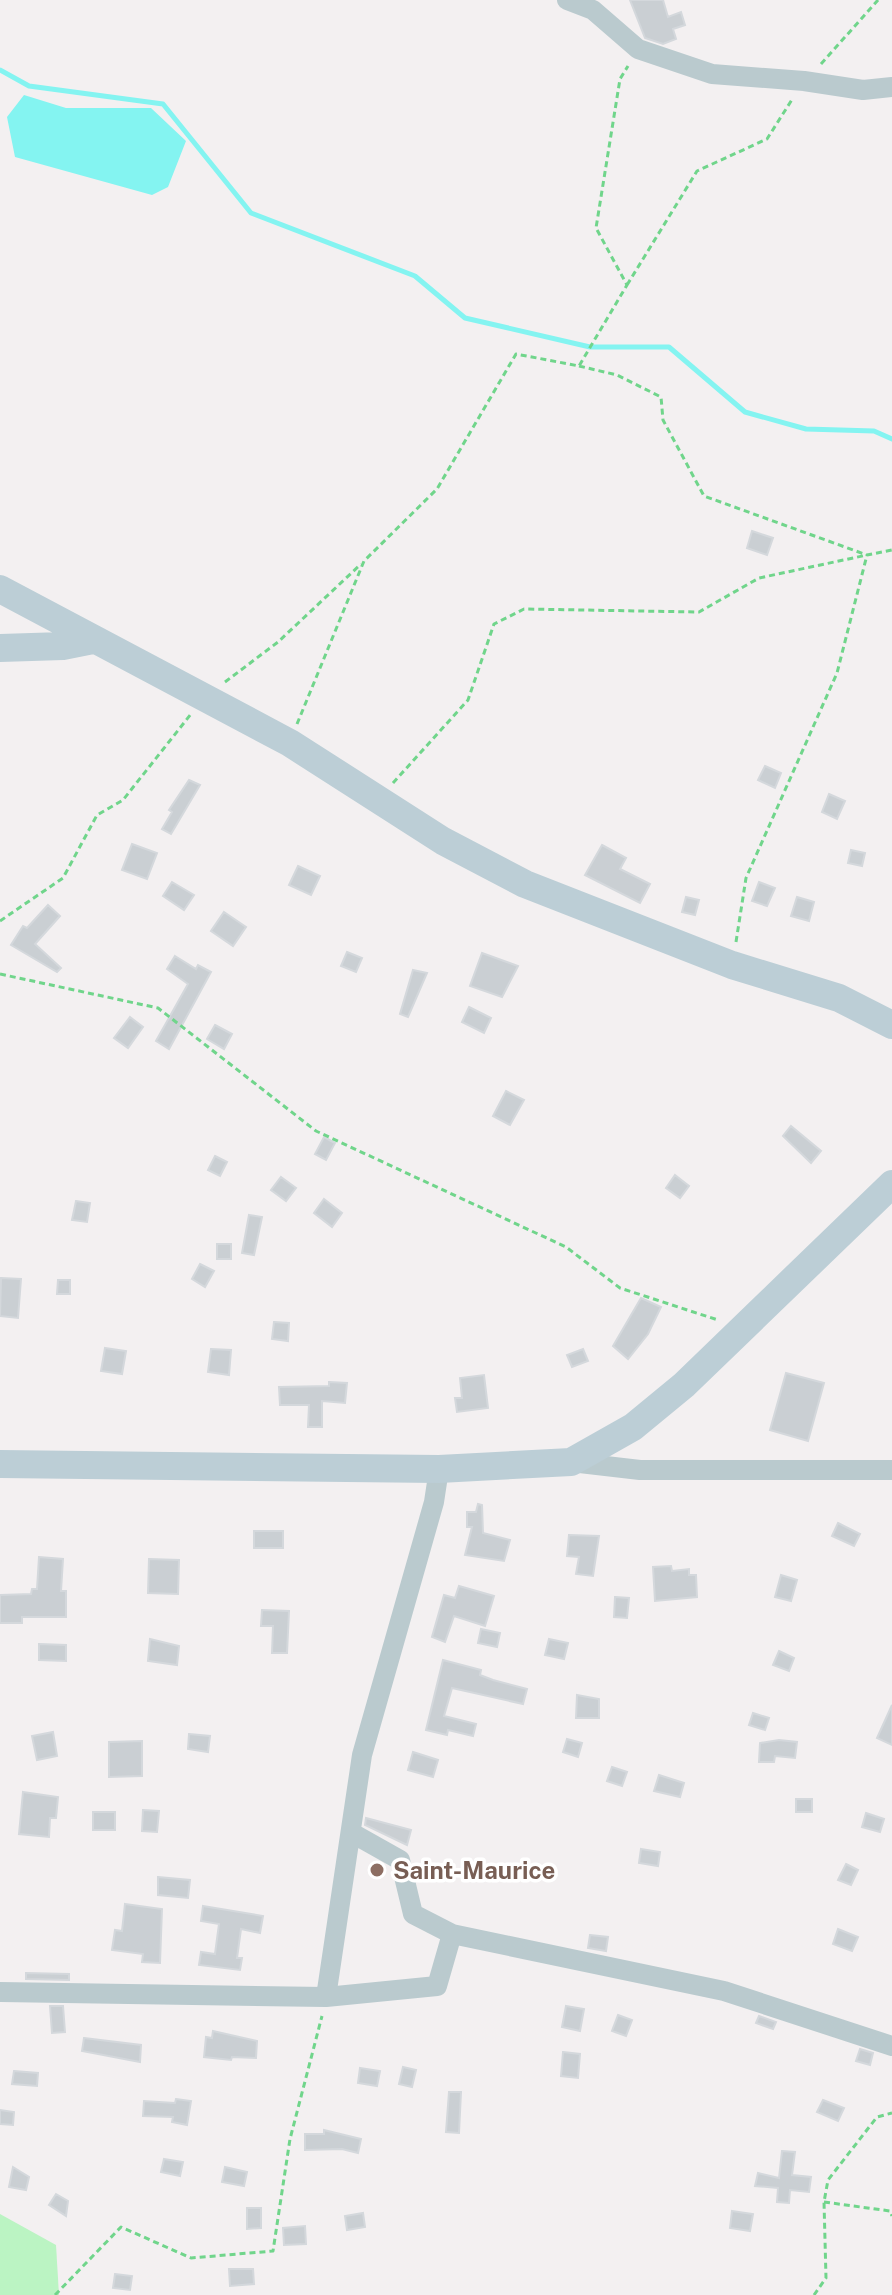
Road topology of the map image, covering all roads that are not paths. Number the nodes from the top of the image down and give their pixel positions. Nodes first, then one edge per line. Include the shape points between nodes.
1 (567, 0) edge
2 (892, 87) edge
3 (0, 589) edge
4 (93, 640) junction
5 (0, 648) edge
6 (892, 1025) edge
7 (892, 1184) edge
8 (571, 1462) junction
9 (0, 1469) edge
10 (439, 1469) junction
11 (892, 1470) edge
12 (352, 1833) junction
13 (452, 1934) junction
14 (0, 1992) edge
15 (326, 1997) junction
16 (892, 2046) edge

1 - 2 street via 593,10 638,49 712,74 863,90
3 - 4 street
4 - 5 street
4 - 6 street via 290,743 443,841 525,884 732,965 839,998
7 - 8 street via 684,1385 633,1427
8 - 10 street
8 - 11 street via 640,1470
9 - 10 street
10 - 12 street via 362,1755
12 - 13 street via 400,1860 413,1914
12 - 15 street
13 - 15 street via 437,1986
13 - 16 street via 724,1991
14 - 15 street

